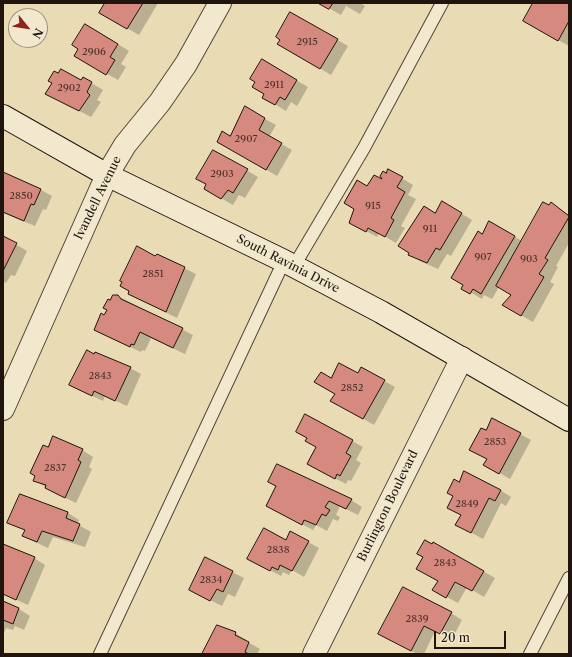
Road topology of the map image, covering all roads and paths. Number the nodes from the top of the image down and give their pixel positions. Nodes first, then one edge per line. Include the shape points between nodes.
1 (220, 3) edge
2 (442, 3) edge
3 (3, 116) edge
4 (107, 175) junction
5 (289, 264) junction
6 (462, 358) junction
7 (3, 409) edge
8 (569, 420) edge
9 (569, 578) edge
10 (100, 654) edge
11 (314, 654) edge
12 (530, 654) edge

1 - 4 street, Ivandell Avenue via 186,64 160,102 125,145
2 - 5 lane via 364,148
3 - 4 street, South Ravinia Drive
4 - 5 street, South Ravinia Drive
4 - 7 street, Ivandell Avenue
5 - 6 street, South Ravinia Drive
5 - 10 lane
6 - 8 street, South Ravinia Drive
6 - 11 street, Burlington Boulevard
9 - 12 lane

